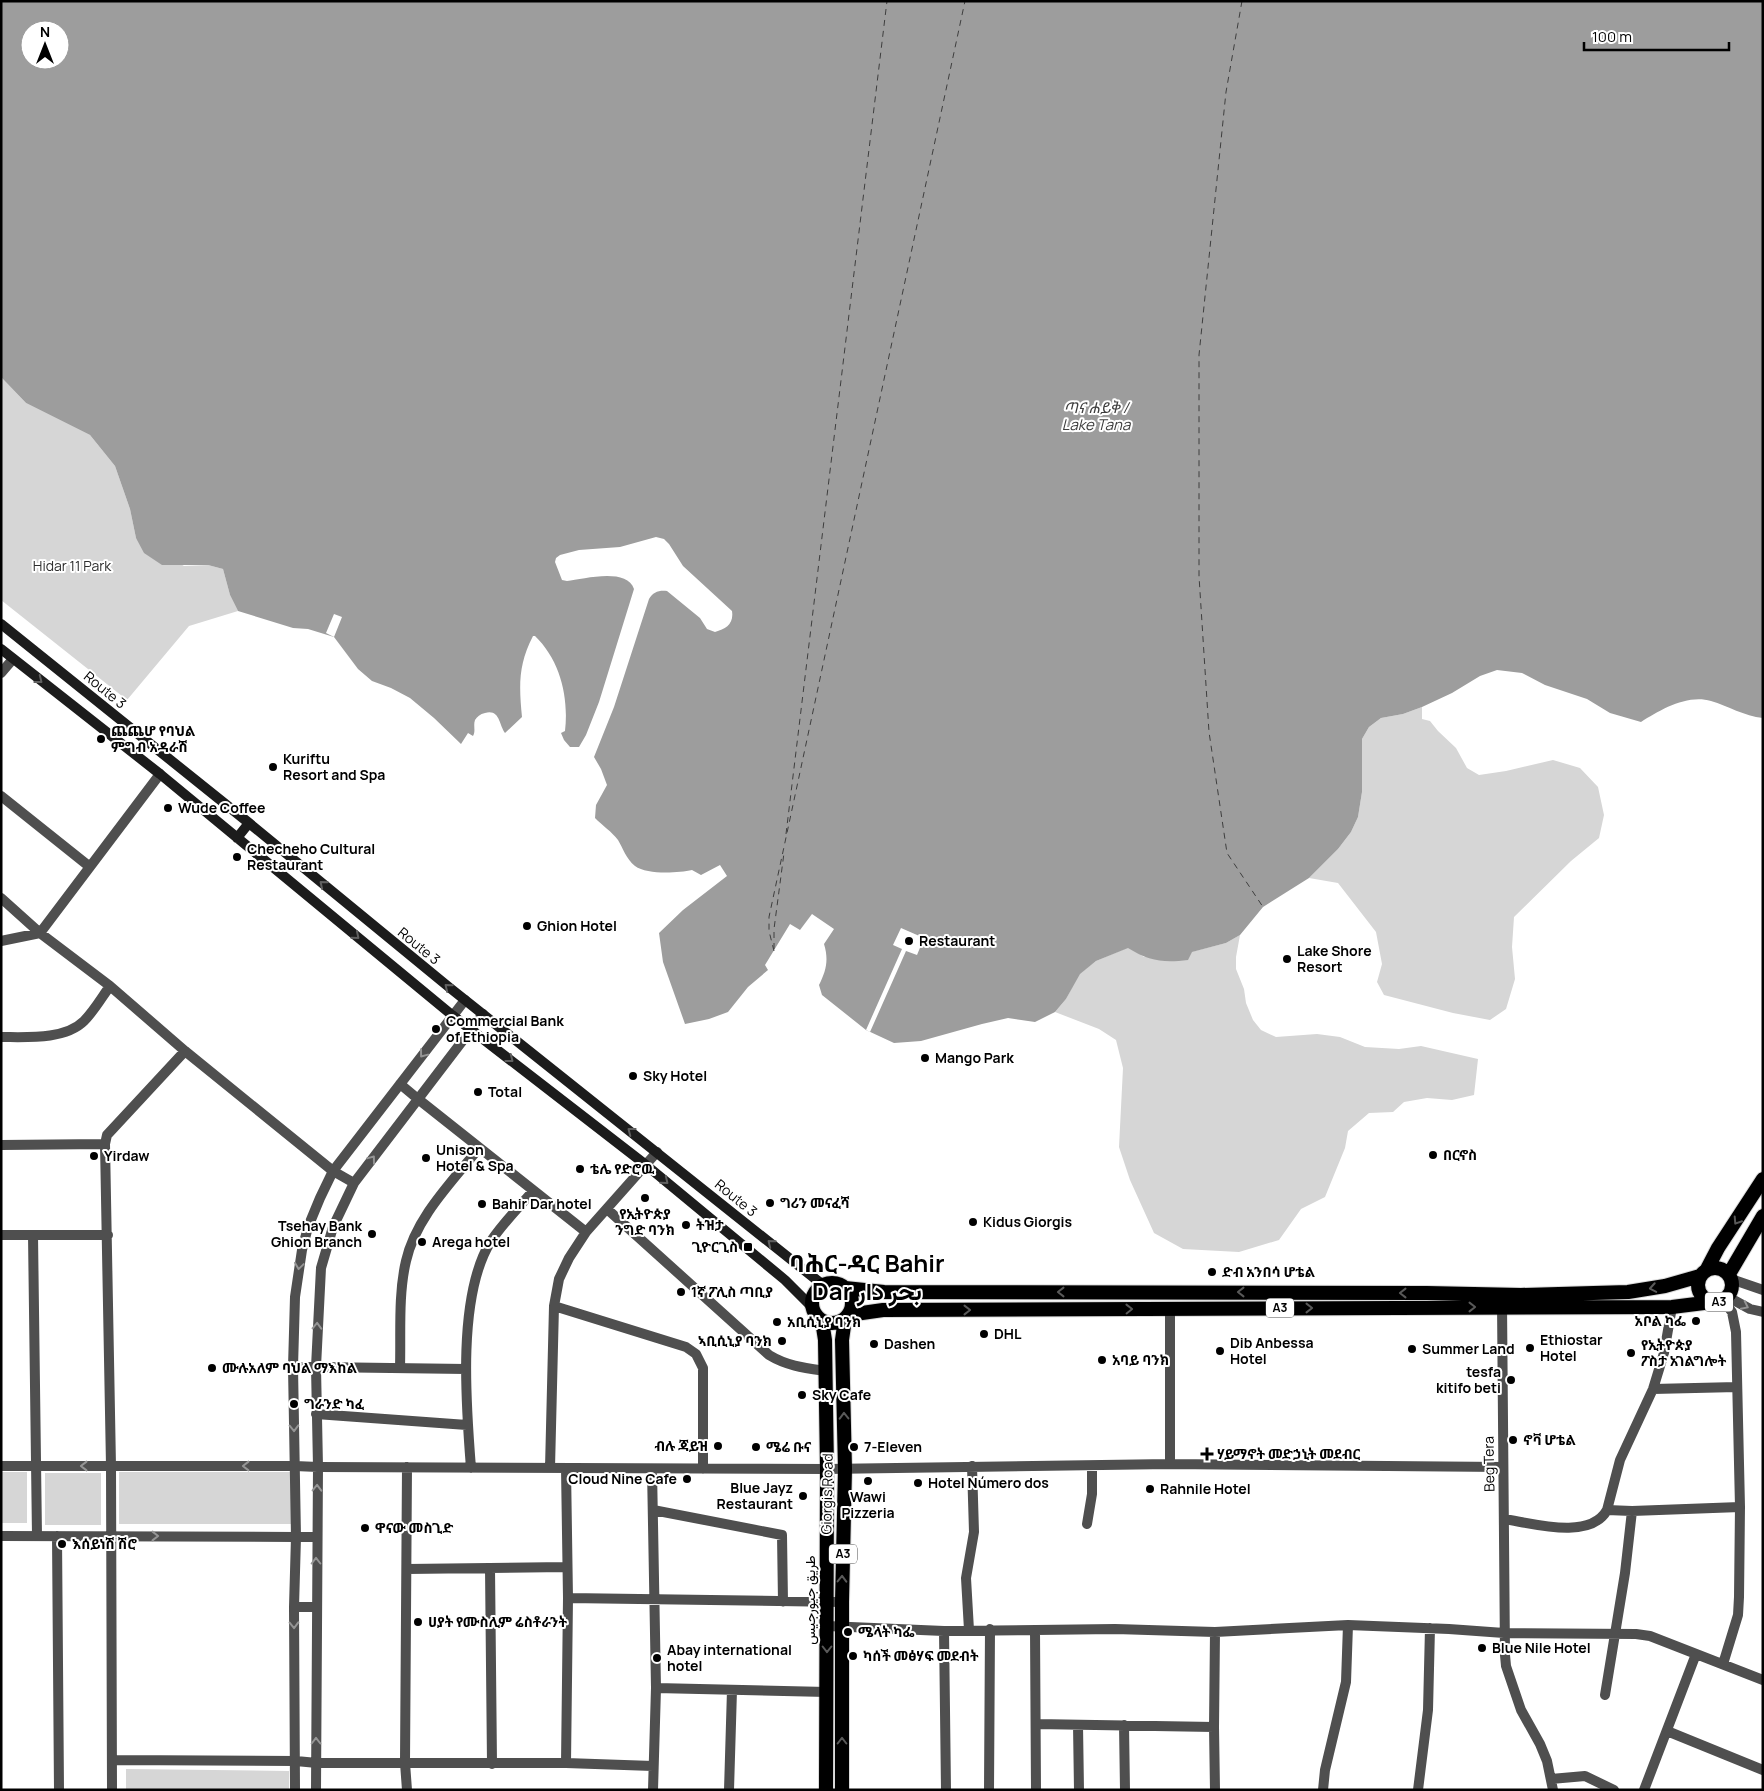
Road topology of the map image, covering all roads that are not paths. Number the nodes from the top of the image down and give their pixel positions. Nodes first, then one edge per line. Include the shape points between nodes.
1 (3, 629) edge
2 (1, 649) edge
3 (13, 659) junction
4 (1, 674) edge
5 (148, 742) junction
6 (136, 756) junction
7 (160, 774) junction
8 (1, 796) edge
9 (249, 823) junction
10 (237, 838) junction
11 (90, 867) junction
12 (1, 898) edge
13 (40, 933) junction
14 (1, 941) edge
15 (110, 986) junction
16 (465, 1000) junction
17 (483, 1014) junction
18 (452, 1015) junction
19 (471, 1029) junction
20 (1, 1037) edge
21 (185, 1051) junction
22 (400, 1084) junction
23 (418, 1099) junction
24 (105, 1144) junction
25 (1, 1145) edge
26 (479, 1148) junction
27 (657, 1152) junction
28 (646, 1165) junction
29 (333, 1171) junction
30 (1763, 1179) edge
31 (354, 1183) junction
32 (533, 1191) junction
33 (607, 1209) junction
34 (1763, 1216) edge
35 (586, 1232) junction
36 (1, 1235) edge
37 (33, 1235) junction
38 (108, 1235) junction
39 (1703, 1273) junction
40 (1730, 1276) junction
41 (823, 1285) junction
42 (846, 1288) junction
43 (1763, 1290) edge
44 (1154, 1292) junction
45 (1212, 1292) junction
46 (945, 1293) junction
47 (1721, 1300) junction
48 (1502, 1301) junction
49 (554, 1306) junction
50 (811, 1306) junction
51 (1672, 1307) junction
52 (1155, 1309) junction
53 (1170, 1309) junction
54 (1211, 1309) junction
55 (944, 1310) junction
56 (1763, 1312) edge
57 (847, 1317) junction
58 (822, 1321) junction
59 (293, 1368) junction
60 (316, 1368) junction
61 (400, 1368) junction
62 (466, 1369) junction
63 (826, 1370) junction
64 (1737, 1387) junction
65 (1653, 1389) junction
66 (316, 1414) junction
67 (467, 1425) junction
68 (1170, 1464) junction
69 (1, 1466) edge
70 (36, 1466) junction
71 (111, 1466) junction
72 (295, 1466) junction
73 (972, 1466) junction
74 (1092, 1466) junction
75 (318, 1467) junction
76 (407, 1467) junction
77 (471, 1468) junction
78 (550, 1468) junction
79 (566, 1468) junction
80 (1503, 1468) junction
81 (652, 1469) junction
82 (703, 1469) junction
83 (827, 1469) junction
84 (845, 1469) junction
85 (1740, 1507) junction
86 (653, 1510) junction
87 (1607, 1510) junction
88 (1632, 1511) junction
89 (1504, 1519) junction
90 (1087, 1524) dead end
91 (1, 1536) edge
92 (37, 1536) junction
93 (57, 1536) junction
94 (112, 1536) junction
95 (296, 1537) junction
96 (316, 1537) junction
97 (566, 1567) junction
98 (490, 1568) junction
99 (407, 1569) junction
100 (568, 1598) junction
101 (655, 1600) junction
102 (783, 1602) junction
103 (826, 1602) junction
104 (842, 1602) junction
105 (294, 1607) junction
106 (316, 1607) junction
107 (1348, 1625) junction
108 (827, 1626) junction
109 (842, 1626) junction
110 (1430, 1628) junction
111 (970, 1630) junction
112 (990, 1630) junction
113 (1035, 1630) junction
114 (944, 1631) junction
115 (1216, 1632) junction
116 (1504, 1634) junction
117 (1615, 1635) junction
118 (1696, 1654) junction
119 (1723, 1664) junction
120 (1763, 1680) edge
121 (656, 1688) junction
122 (732, 1690) junction
123 (827, 1692) junction
124 (1605, 1695) dead end
125 (1036, 1724) junction
126 (1078, 1725) junction
127 (1124, 1726) junction
128 (1214, 1727) junction
129 (1666, 1731) junction
130 (112, 1760) junction
131 (296, 1761) junction
132 (316, 1763) junction
133 (405, 1763) junction
134 (566, 1763) junction
135 (492, 1764) junction
136 (653, 1766) junction
137 (1763, 1770) edge
138 (1551, 1779) junction
139 (59, 1790) edge
140 (112, 1790) edge
141 (295, 1790) edge
142 (316, 1790) edge
143 (407, 1790) edge
144 (652, 1790) edge
145 (729, 1790) edge
146 (826, 1790) edge
147 (842, 1790) edge
148 (946, 1790) edge
149 (989, 1790) edge
150 (1036, 1790) edge
151 (1079, 1790) edge
152 (1125, 1790) edge
153 (1215, 1790) edge
154 (1323, 1790) edge
155 (1418, 1790) edge
156 (1553, 1790) edge
157 (1614, 1790) edge
158 (1644, 1790) edge

1 - 5 main road, Route 3
2 - 3 main road
3 - 4 street
3 -> 6 main road
5 - 6 main road
5 - 9 main road, Route 3
6 - 7 main road
7 - 10 main road
7 - 11 street
8 - 11 street
9 - 10 main road
16 -> 9 main road, Route 3
10 -> 18 main road
11 - 13 street
12 - 13 street
13 - 14 street
13 - 15 street
15 - 20 street via 84,1021 67,1032
15 - 21 street
16 - 17 main road, Route 3
16 - 18 street
17 - 19 street
27 -> 17 main road, Route 3
18 - 19 main road
18 -> 22 street
19 - 23 street
19 -> 28 main road
21 - 24 street via 107,1135
21 - 29 street
22 - 23 street
22 - 29 street
23 - 26 street
31 -> 23 street
24 - 25 street
24 - 38 street
26 - 32 street
26 - 61 street via 430,1209 406,1260
27 - 28 street
41 -> 27 main road, Route 3
28 - 33 street
28 -> 50 main road via 785,1280
29 - 31 street
29 -> 59 street via 302,1250 295,1297
30 -> 39 highway
60 -> 31 street via 321,1268 333,1227
32 - 35 street
32 - 62 street via 491,1242 478,1270 470,1301
33 - 35 street
33 - 63 street via 769,1355 796,1368
34 - 40 highway, A3
35 - 49 street via 559,1279
36 - 37 street
37 - 38 street
37 - 70 street
38 - 71 street
39 - 40 highway, A3 via 1718,1268
39 - 47 highway, A3 via 1698,1282 1701,1295
39 -> 48 highway, A3 via 1665,1286 1628,1292
40 - 43 street
40 - 47 highway, A3 via 1732,1288
41 - 42 highway, A3 via 833,1283
41 - 50 highway via 813,1294
42 - 46 highway, A3
42 - 57 highway, A3 via 852,1304
44 - 45 highway, A3
44 -> 46 highway, A3
44 - 52 highway
48 -> 45 highway, A3
45 - 54 highway
46 - 55 highway
47 - 51 highway, A3
47 -> 56 street
47 - 64 street via 1732,1312 1735,1322
48 - 51 highway, A3
54 -> 48 highway, A3
48 - 80 street, Beg Tera
49 - 78 street
49 - 82 street via 686,1347 696,1354 704,1368
50 - 58 highway, A3
51 - 65 street
52 - 53 highway, A3
55 -> 52 highway, A3
53 - 54 highway, A3
53 - 68 street
55 - 57 highway, A3 via 883,1310
57 - 58 highway, A3 via 834,1323
84 -> 57 highway, Giorgis Road / A3 via 842,1340
58 - 63 highway, طريق جيورجيس / A3
59 - 60 street
59 -> 72 street
60 - 61 street
60 - 66 street
61 - 62 street
62 - 67 street
63 - 83 highway, طريق جيورجيس / A3
64 - 65 street
64 - 85 street
65 - 87 street via 1620,1460
66 - 67 street
66 - 75 street
67 - 77 street
68 - 74 street
68 - 80 street
69 - 70 street
71 -> 70 street
70 - 92 street
72 -> 71 street
71 - 94 street
72 - 75 street
72 - 95 street
73 - 74 street
73 - 84 street
73 - 111 street via 974,1532 966,1578
74 - 90 street
75 - 76 street
96 -> 75 street
76 - 77 street
76 - 99 street
77 - 78 street
78 - 79 street
79 - 81 street
79 - 97 street
80 - 89 street, Beg Tera
81 - 82 street
81 - 86 street
82 - 83 street
83 - 84 street
83 - 103 highway, طريق جيورجيس / A3
104 -> 84 highway, Giorgis Road / A3
85 - 88 street
85 - 119 street via 1738,1615
86 - 101 street
86 - 102 street via 782,1535
87 - 88 street
87 - 89 street via 1594,1522 1575,1528
88 - 117 street
89 - 116 street, Beg Tera
91 - 92 street
92 - 93 street
93 - 94 street
93 - 139 street
94 -> 95 street
94 - 130 street
95 - 96 street
95 - 105 street
106 -> 96 street
97 - 98 street
97 - 100 street
98 - 99 street
98 - 135 street
99 - 133 street
100 - 101 street
100 - 134 street
101 - 102 street
101 - 121 street
102 - 103 street
103 - 104 street
103 - 108 highway, طريق جيورجيس / A3
104 - 109 highway, Giorgis Road / A3
105 - 106 street
105 -> 131 street
132 -> 106 street
107 - 110 street
107 - 115 street
107 - 154 street via 1346,1682
108 - 109 street
108 -> 123 highway, طريق جيورجيس / A3
109 - 114 street
147 -> 109 highway, Giorgis Road / A3
110 - 116 street
110 - 155 street via 1428,1710
111 - 112 street
111 - 114 street
112 - 113 street
112 - 149 street
113 - 115 street
113 - 125 street
114 - 148 street
115 - 128 street
116 - 117 street
116 - 138 street, Beg Tera via 1510,1677 1521,1710 1540,1744
117 - 118 street via 1643,1635
117 - 124 street
118 - 119 street
118 - 129 street
119 - 120 street
121 - 122 street
121 - 136 street
122 - 123 street
122 - 145 street
123 - 146 highway, طريق جيورجيس / A3
125 - 126 street
125 - 150 street
126 - 127 street
126 - 151 street
127 - 128 street
127 - 152 street
128 - 153 street
129 - 137 street
129 - 158 street
130 - 131 street
130 - 140 street
131 - 132 street
131 - 141 street
132 - 133 street
132 - 142 street
133 - 135 street
133 - 143 street
134 - 135 street
134 - 136 street
136 - 144 street
138 - 156 street, Beg Tera
138 - 157 street via 1585,1776

